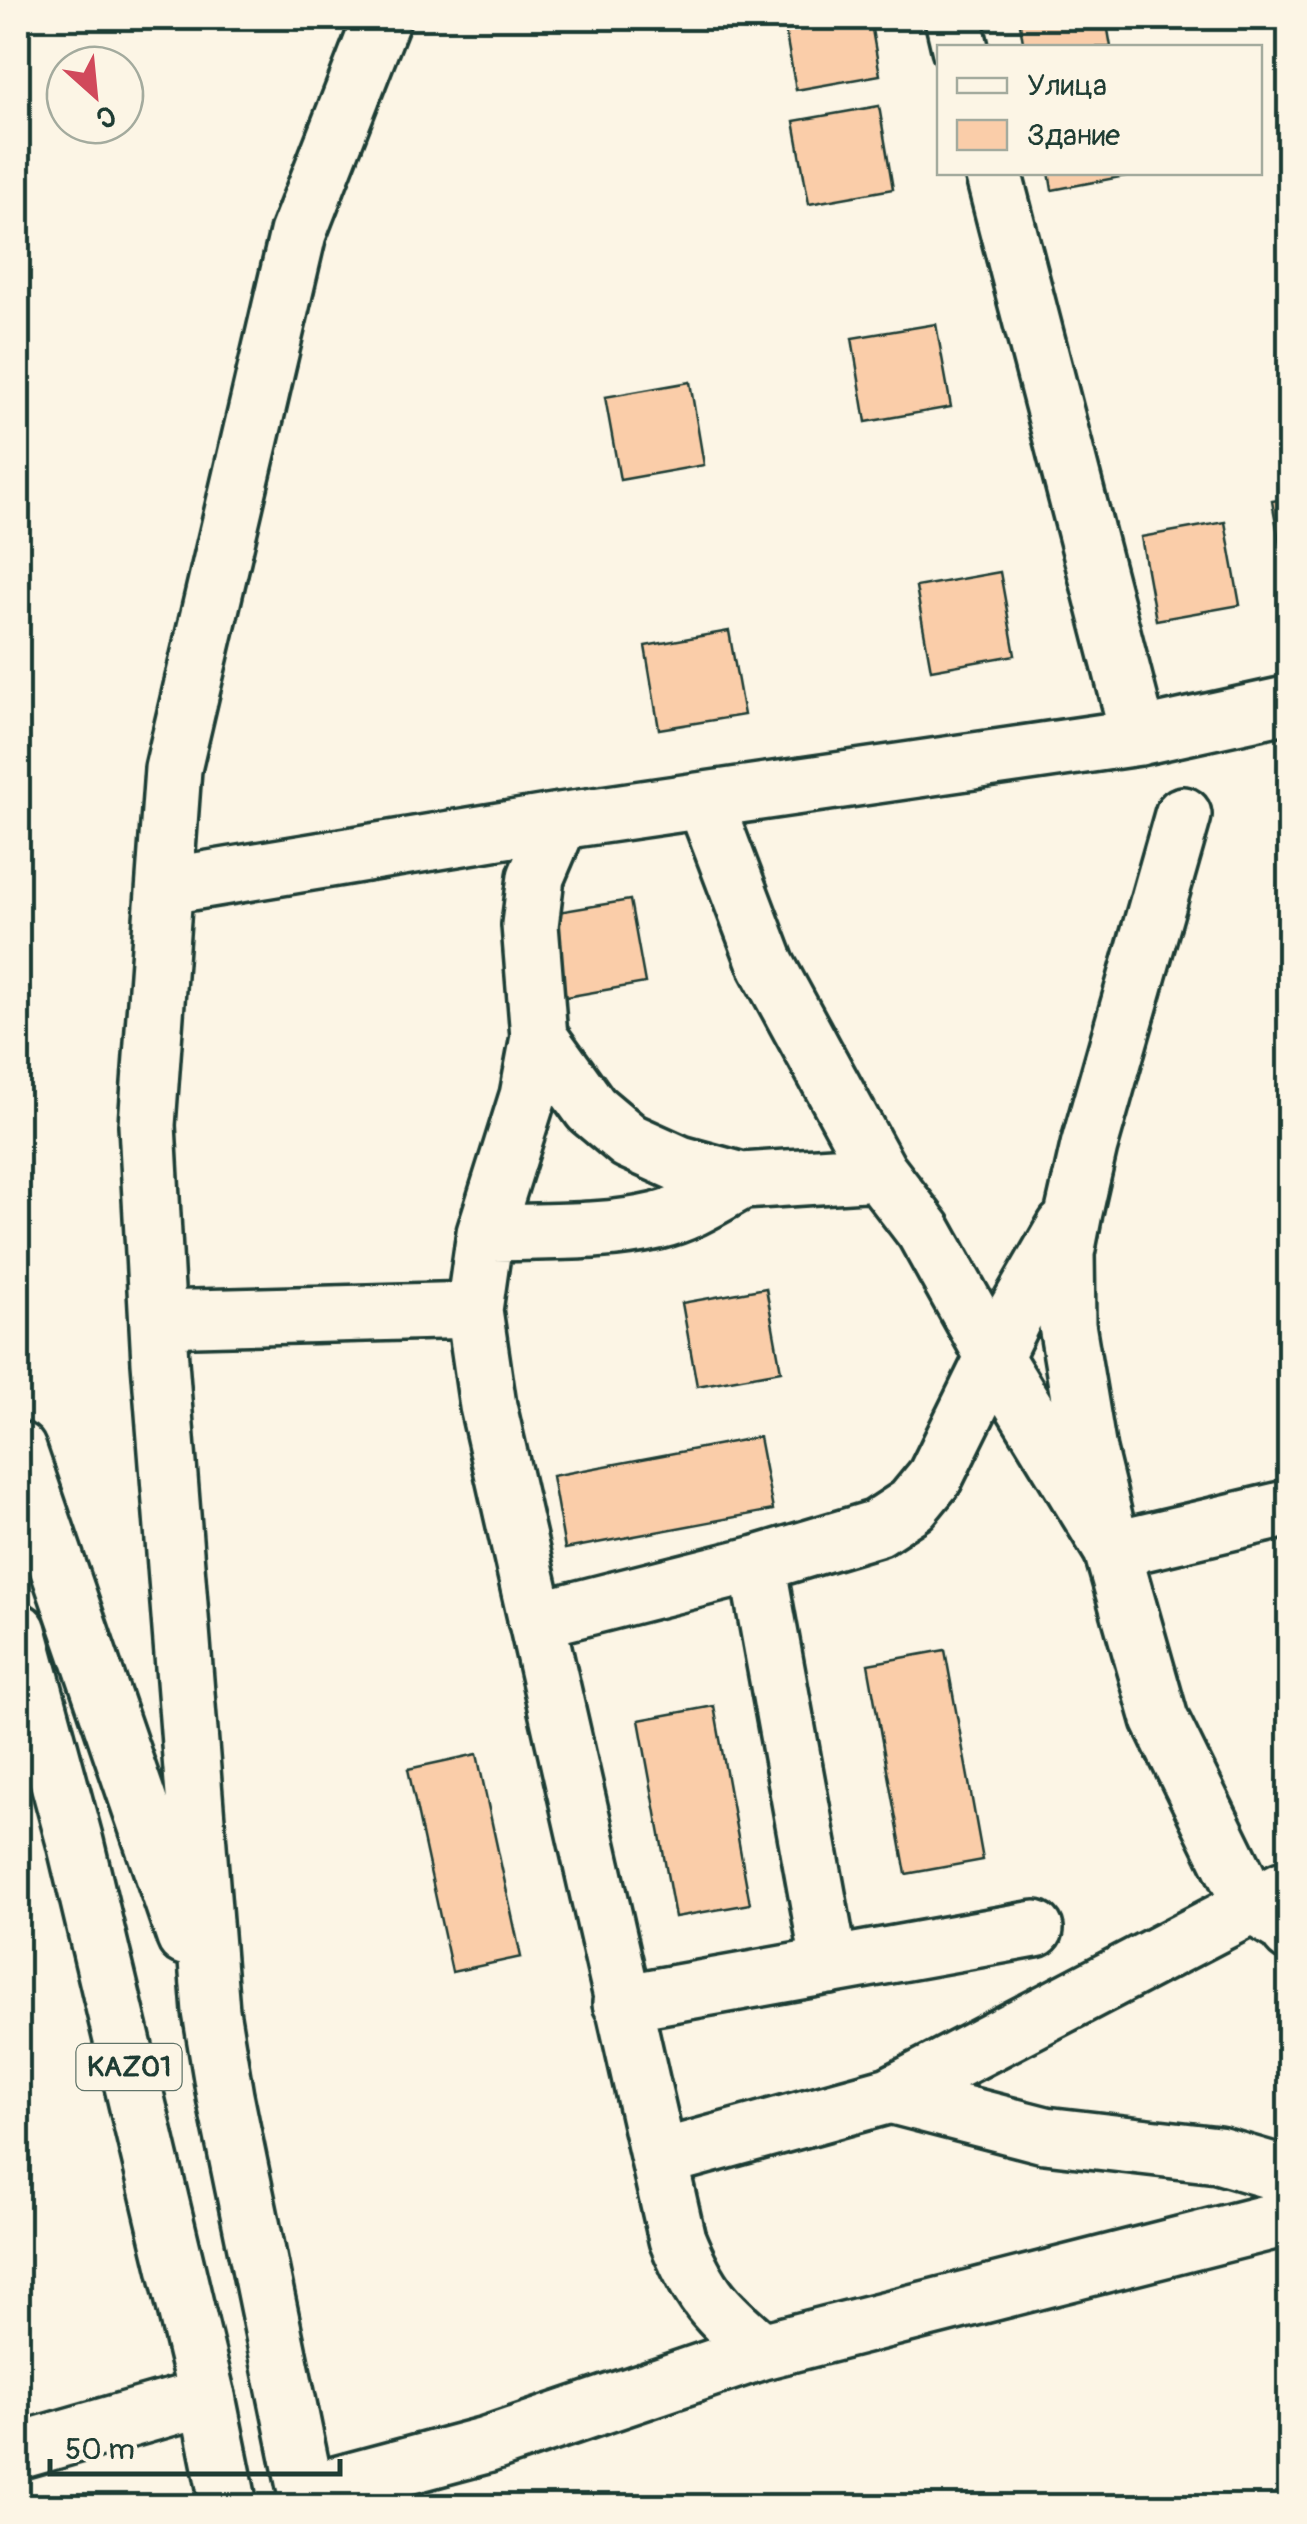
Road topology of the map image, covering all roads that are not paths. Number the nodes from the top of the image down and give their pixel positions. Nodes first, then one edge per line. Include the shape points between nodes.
1 (382, 18) edge
2 (953, 18) edge
3 (959, 45) edge
4 (994, 175) edge
5 (1290, 704) edge
6 (1139, 736) junction
7 (704, 800) junction
8 (1183, 814) dead end
9 (560, 821) junction
10 (167, 886) junction
11 (539, 1037) junction
12 (879, 1172) junction
13 (742, 1181) junction
14 (1074, 1212) junction
15 (485, 1233) junction
16 (474, 1310) junction
17 (158, 1319) junction
18 (994, 1357) junction
19 (18, 1450) edge
20 (1290, 1508) edge
21 (1112, 1550) junction
22 (757, 1564) junction
23 (536, 1620) junction
24 (18, 1631) edge
25 (1277, 1908) edge
26 (1035, 1929) dead end
27 (830, 1966) junction
28 (622, 2003) junction
29 (211, 2011) junction
30 (890, 2095) junction
31 (661, 2158) junction
32 (1290, 2176) edge
33 (1290, 2218) edge
34 (762, 2350) junction
35 (208, 2397) junction
36 (18, 2451) edge
37 (307, 2500) edge
38 (228, 2506) edge

1 - 10 main road via 298,233 173,769
2 - 3 main road
4 - 6 main road
5 - 6 main road
6 - 7 main road
7 - 9 main road
7 - 12 main road via 768,966
8 - 14 main road
9 - 10 main road
9 - 11 main road via 536,877 530,925
10 - 17 main road via 148,1125
11 - 13 main road via 591,1109 629,1141
11 - 15 main road via 528,1096
12 - 13 main road
12 - 18 main road via 924,1230
13 - 15 main road via 658,1221
14 - 18 main road
14 - 21 main road via 1066,1253 1067,1325
15 - 16 main road
16 - 17 main road
16 - 23 main road via 488,1406
17 - 29 main road
18 - 21 main road
18 - 22 main road via 935,1477 912,1505 878,1528
19 - 29 main road, KАZ01
20 - 21 main road
21 - 25 main road via 1160,1719
22 - 23 main road
22 - 27 main road
23 - 28 main road
24 - 35 main road, KАZ01
25 - 30 main road
26 - 27 main road
27 - 28 main road
28 - 31 main road
29 - 37 main road, KАZ01
30 - 31 main road
30 - 32 main road via 1045,2135 1218,2156
31 - 34 main road via 677,2240 693,2280 716,2312
33 - 34 main road
34 - 37 main road
35 - 36 main road
35 - 38 main road, KАZ01

